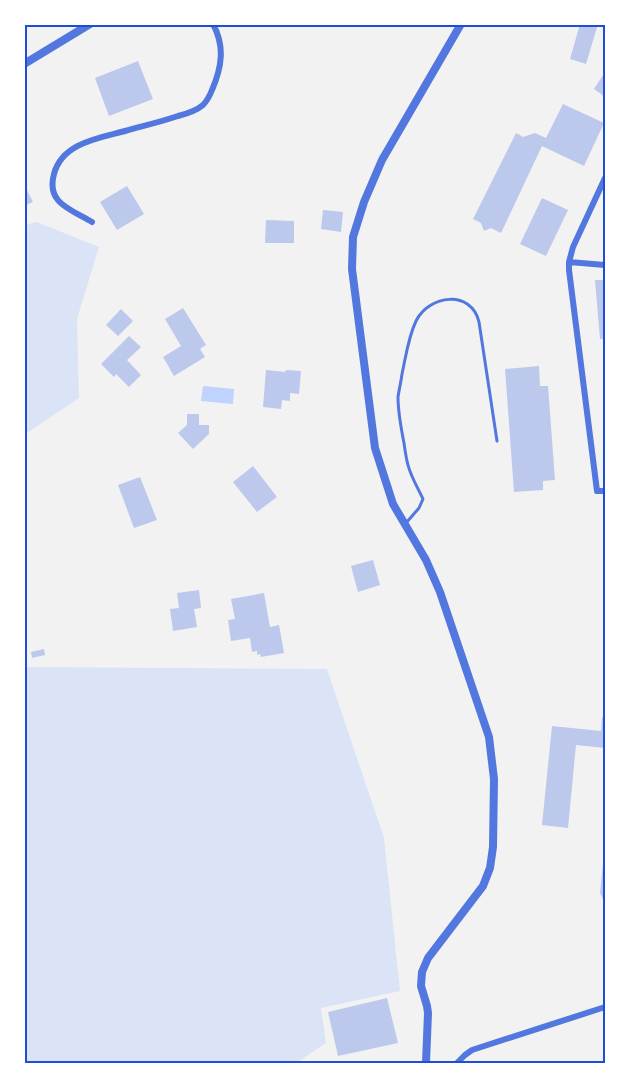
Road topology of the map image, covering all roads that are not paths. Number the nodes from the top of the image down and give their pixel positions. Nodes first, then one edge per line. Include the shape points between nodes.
1 (90, 24) edge
2 (213, 24) edge
3 (461, 24) edge
4 (24, 64) edge
5 (605, 178) edge
6 (92, 222) dead end
7 (569, 262) junction
8 (605, 265) edge
9 (497, 441) dead end
10 (605, 491) edge
11 (405, 525) junction
12 (605, 1006) edge
13 (426, 1063) edge
14 (457, 1063) edge

1 - 4 street
2 - 6 street via 221,61 203,105 185,114 86,142 70,150 57,165 53,193
3 - 11 street via 382,160 352,237 352,269 372,436 387,488
5 - 7 street
7 - 8 street
7 - 10 street via 597,491
9 - 11 lane via 476,314 471,306 458,300 436,301 417,320 409,340 398,396 408,466 423,499
11 - 13 street via 440,592 486,726 494,779 493,847 487,877 428,958 421,975 428,1010
12 - 14 street via 472,1050

